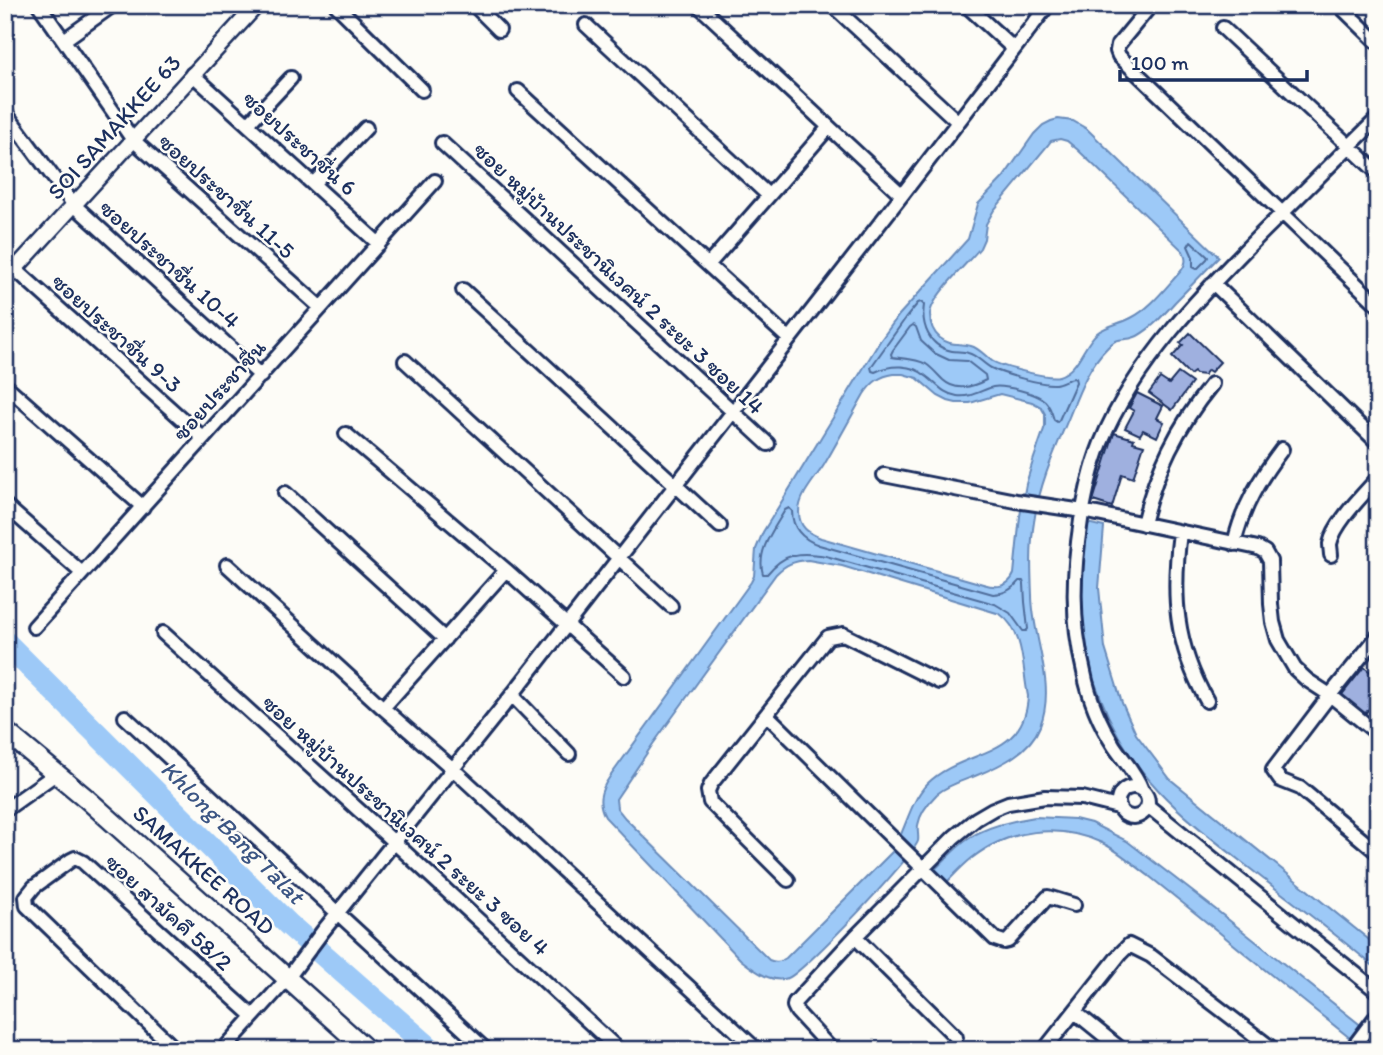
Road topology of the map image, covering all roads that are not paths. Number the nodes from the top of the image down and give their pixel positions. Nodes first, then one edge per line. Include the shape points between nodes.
1 (39, 5) edge
2 (113, 5) edge
3 (257, 5) edge
4 (336, 5) edge
5 (474, 5) edge
6 (698, 5) edge
7 (832, 5) edge
8 (966, 5) edge
9 (1048, 5) edge
10 (1151, 5) edge
11 (1339, 5) edge
12 (586, 25) dead end
13 (1223, 28) dead end
14 (499, 30) dead end
15 (64, 40) junction
16 (1378, 43) edge
17 (1014, 49) junction
18 (192, 74) junction
19 (291, 78) dead end
20 (422, 90) dead end
21 (518, 91) dead end
22 (5, 112) edge
23 (1378, 118) edge
24 (958, 122) junction
25 (248, 124) junction
26 (829, 127) junction
27 (366, 128) dead end
28 (133, 140) junction
29 (442, 143) dead end
30 (1350, 145) junction
31 (1378, 173) edge
32 (435, 181) dead end
33 (313, 184) junction
34 (768, 195) junction
35 (902, 195) junction
36 (73, 205) junction
37 (1282, 213) junction
38 (379, 244) junction
39 (5, 257) edge
40 (708, 265) junction
41 (10, 275) edge
42 (1213, 283) junction
43 (463, 290) dead end
44 (1378, 305) edge
45 (321, 308) junction
46 (789, 339) junction
47 (405, 361) dead end
48 (261, 376) junction
49 (1212, 384) dead end
50 (5, 385) edge
51 (733, 411) junction
52 (346, 434) dead end
53 (203, 438) junction
54 (1378, 443) edge
55 (768, 444) dead end
56 (1282, 449) dead end
57 (884, 475) dead end
58 (1378, 478) edge
59 (675, 485) junction
60 (285, 493) dead end
61 (5, 505) edge
62 (143, 507) junction
63 (1083, 511) junction
64 (1143, 524) junction
65 (720, 526) dead end
66 (1180, 532) junction
67 (1234, 544) junction
68 (1331, 555) dead end
69 (618, 558) junction
70 (227, 565) dead end
71 (506, 570) junction
72 (82, 573) junction
73 (671, 606) dead end
74 (566, 624) junction
75 (34, 627) dead end
76 (163, 633) dead end
77 (1378, 636) edge
78 (445, 639) junction
79 (624, 676) dead end
80 (939, 682) dead end
81 (512, 695) junction
82 (1330, 695) junction
83 (1207, 701) dead end
84 (383, 708) junction
85 (767, 715) junction
86 (125, 717) dead end
87 (5, 731) edge
88 (1378, 734) edge
89 (569, 754) dead end
90 (453, 769) junction
91 (57, 773) junction
92 (1142, 790) junction
93 (1148, 806) junction
94 (1118, 807) junction
95 (5, 810) edge
96 (395, 843) junction
97 (1378, 853) edge
98 (923, 868) junction
99 (788, 880) dead end
100 (1074, 905) dead end
101 (338, 913) junction
102 (855, 937) junction
103 (288, 978) junction
104 (1378, 992) edge
105 (1075, 1012) junction
106 (1378, 1014) edge
107 (253, 1016) junction
108 (956, 1037) dead end
109 (1352, 1048) edge
110 (176, 1050) edge
111 (223, 1050) edge
112 (367, 1050) edge
113 (486, 1050) edge
114 (619, 1050) edge
115 (757, 1050) edge
116 (832, 1050) edge
117 (1044, 1050) edge
118 (1122, 1050) edge
119 (1274, 1050) edge

1 - 15 street, ซอยประชาชื่น 11-5
2 - 15 street
3 - 18 street, SOI SAMAKKEE 63
4 - 20 street
5 - 14 street
6 - 26 street
7 - 24 street
8 - 17 street
9 - 17 street
10 - 37 street via 1118,45 1119,56
11 - 16 street
12 - 34 street
13 - 30 street
15 - 28 street, ซอยประชาชื่น 11-5
17 - 24 street
18 - 25 street, ซอยประชาชื่น 6
18 - 28 street, SOI SAMAKKEE 63
19 - 25 street
21 - 40 street
22 - 36 street, ซอยประชาชื่น 10-4
23 - 30 street
24 - 35 street
25 - 33 street, ซอยประชาชื่น 6
26 - 34 street
26 - 35 street
27 - 33 street
28 - 36 street, SOI SAMAKKEE 63
28 - 45 street, ซอยประชาชื่น 11-5
29 - 51 street, ซอย หมู่บ้านประชานิเวศน์ 2 ระยะ 3 ซอย 14
30 - 31 street
30 - 37 street
32 - 38 street, ซอยประชาชื่น
33 - 38 street, ซอยประชาชื่น 6
34 - 40 street
35 - 46 street
36 - 41 street, SOI SAMAKKEE 63
36 - 48 street, ซอยประชาชื่น 10-4
37 - 42 street
37 - 44 street
38 - 45 street, ซอยประชาชื่น
39 - 41 street, ซอยประชาชื่น 9-3
40 - 46 street
41 - 53 street, ซอยประชาชื่น 9-3
42 - 54 street
42 - 63 street via 1154,354 1117,410 1090,472
43 - 59 street
45 - 48 street, ซอยประชาชื่น
46 - 51 street
47 - 69 street
48 - 53 street, ซอยประชาชื่น
49 - 64 street via 1177,432
50 - 62 street
51 - 55 street, ซอย หมู่บ้านประชานิเวศน์ 2 ระยะ 3 ซอย 14
51 - 59 street
52 - 71 street
53 - 62 street, ซอยประชาชื่น
56 - 67 street via 1246,505
57 - 63 street
58 - 68 street via 1335,532
59 - 65 street
59 - 69 street
60 - 78 street
61 - 72 street
62 - 72 street, ซอยประชาชื่น
63 - 64 street
63 - 92 street via 1073,591 1084,676 1100,720
64 - 66 street
66 - 67 street
66 - 83 street via 1175,566 1177,614 1187,661
67 - 82 street via 1265,552 1270,561 1270,604 1278,640 1295,669
69 - 73 street
69 - 74 street
70 - 84 street
71 - 74 street
71 - 78 street
72 - 75 street, ซอยประชาชื่น
74 - 79 street
74 - 81 street
76 - 96 street, ซอย หมู่บ้านประชานิเวศน์ 2 ระยะ 3 ซอย 4
77 - 82 street
78 - 84 street
80 - 85 street via 843,634 834,635
81 - 89 street
81 - 90 street
82 - 88 street
82 - 97 street via 1273,770 1280,780 1300,788
84 - 90 street
85 - 98 street
85 - 99 street via 711,785 708,796
86 - 101 street
87 - 91 main road, SAMAKKEE ROAD
90 - 96 street
90 - 115 street
91 - 95 street
91 - 103 main road, SAMAKKEE ROAD
92 - 93 street
92 - 94 street via 1127,788
93 - 94 street via 1136,817 1125,815
93 - 104 street
94 - 98 street via 1063,796 1008,803 976,819
96 - 101 street
96 - 114 street, ซอย หมู่บ้านประชานิเวศน์ 2 ระยะ 3 ซอย 4
98 - 100 street via 1000,941 1008,941 1048,897
98 - 102 street
101 - 103 street
101 - 113 street
102 - 108 street
102 - 116 street via 794,1006
103 - 107 street
103 - 112 main road, SAMAKKEE ROAD
105 - 117 street
105 - 118 street
105 - 119 street via 1129,945 1151,956
106 - 109 street
107 - 110 street, ซอย สามัคคี 58/2 via 83,862 71,860 34,887 26,897 27,906
107 - 111 street

